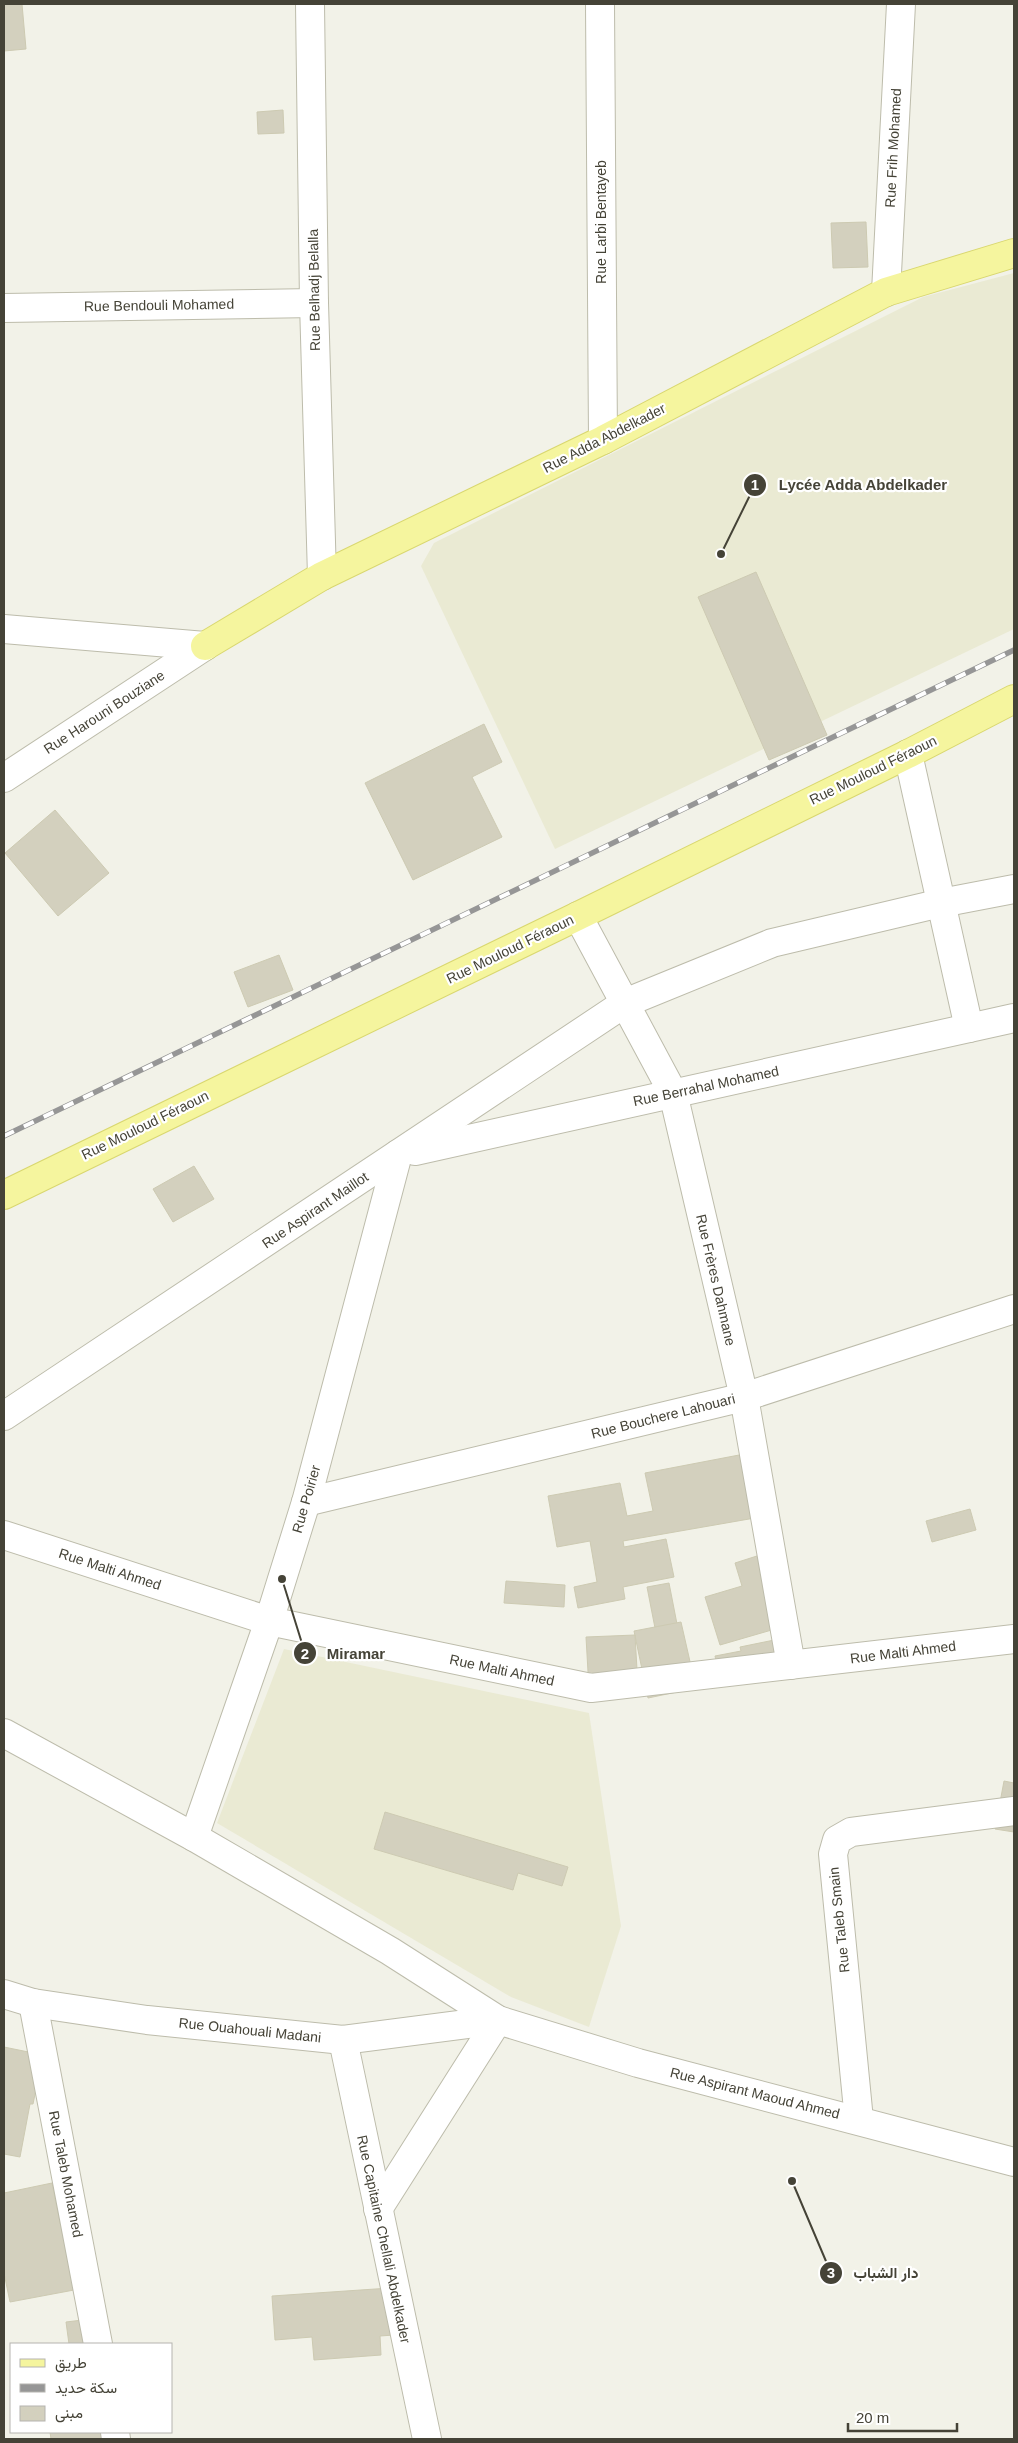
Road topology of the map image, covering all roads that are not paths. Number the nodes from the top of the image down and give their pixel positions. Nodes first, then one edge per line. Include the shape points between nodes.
1 (310, 4) edge
2 (600, 4) edge
3 (901, 4) edge
4 (1014, 253) edge
5 (886, 292) junction
6 (314, 303) junction
7 (4, 308) edge
8 (603, 440) junction
9 (322, 576) junction
10 (4, 629) edge
11 (205, 646) junction
12 (1014, 699) edge
13 (908, 754) junction
14 (4, 778) edge
15 (1014, 889) edge
16 (941, 903) junction
17 (578, 916) junction
18 (626, 1004) junction
19 (1014, 1018) edge
20 (969, 1028) junction
21 (673, 1094) junction
22 (398, 1154) junction
23 (4, 1195) edge
24 (1014, 1309) edge
25 (744, 1397) junction
26 (4, 1416) edge
27 (306, 1502) junction
28 (4, 1535) edge
29 (269, 1621) junction
30 (1014, 1639) edge
31 (791, 1665) junction
32 (4, 1733) edge
33 (1014, 1811) edge
34 (194, 1837) junction
35 (4, 1994) edge
36 (33, 2003) junction
37 (498, 2020) junction
38 (342, 2040) junction
39 (859, 2120) junction
40 (1014, 2162) edge
41 (378, 2209) junction
42 (98, 2343) edge
43 (427, 2439) edge

1 - 6 street, Rue Belhadj Belalla
2 - 8 street, Rue Larbi Bentayeb
3 - 5 street, Rue Frih Mohamed
4 - 5 main road, Rue Adda Abdelkader
5 - 8 main road, Rue Adda Abdelkader
6 - 7 street, Rue Bendouli Mohamed
6 - 9 street, Rue Belhadj Belalla
8 - 9 main road, Rue Adda Abdelkader
9 - 11 main road, Rue Adda Abdelkader
10 - 11 street
11 - 14 street, Rue Harouni Bouziane
12 - 13 main road, Rue Mouloud Féraoun
13 - 16 street
13 - 17 main road, Rue Mouloud Féraoun
15 - 16 street, Rue Aspirant Maillot
16 - 18 street, Rue Aspirant Maillot via 772,943
16 - 20 street
17 - 18 street, Rue Frères Dahmane
17 - 23 main road, Rue Mouloud Féraoun
18 - 21 street, Rue Frères Dahmane
18 - 22 street, Rue Aspirant Maillot
19 - 20 street, Rue Berrahal Mohamed
20 - 21 street, Rue Berrahal Mohamed
21 - 22 street, Rue Berrahal Mohamed
21 - 25 street, Rue Frères Dahmane
22 - 26 street, Rue Aspirant Maillot
22 - 27 street, Rue Poirier
24 - 25 street, Rue Bouchere Lahouari
25 - 27 street, Rue Bouchere Lahouari
25 - 31 street, Rue Frères Dahmane
27 - 29 street, Rue Poirier
28 - 29 street, Rue Malti Ahmed
29 - 31 street, Rue Malti Ahmed via 591,1688
29 - 34 street, Rue Poirier
30 - 31 street, Rue Malti Ahmed
32 - 34 street
33 - 39 street, Rue Taleb Smain via 851,1832 837,1840 833,1854
34 - 37 street via 390,1951
35 - 36 street, Rue Ouahouali Madani
36 - 38 street, Rue Ouahouali Madani via 147,2020
36 - 42 street, Rue Taleb Mohamed
37 - 38 street, Rue Ouahouali Madani
37 - 39 street, Rue Aspirant Maoud Ahmed via 638,2063
37 - 41 street
38 - 41 street, Rue Capitaine Chellali Abdelkader
39 - 40 street, Rue Aspirant Maoud Ahmed
41 - 43 street, Rue Capitaine Chellali Abdelkader

